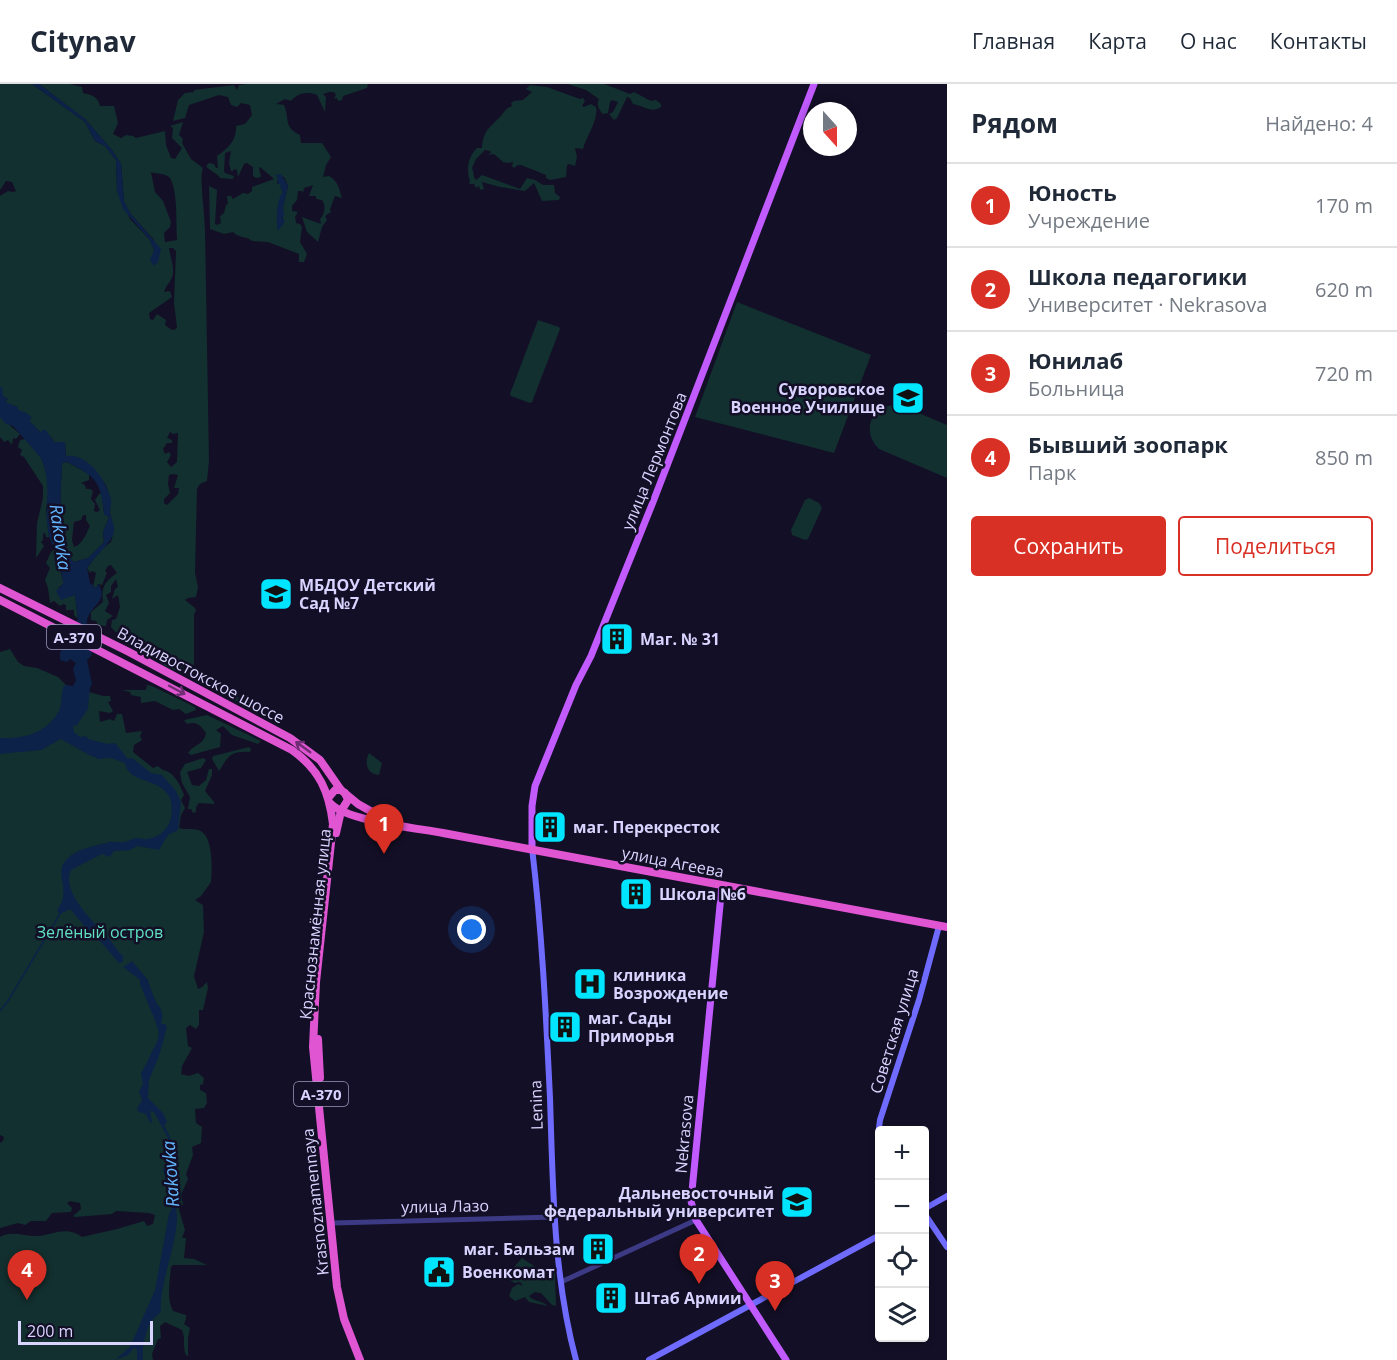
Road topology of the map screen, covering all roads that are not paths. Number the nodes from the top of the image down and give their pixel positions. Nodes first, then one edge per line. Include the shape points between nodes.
1 (814, 84) edge
2 (0, 588) edge
3 (0, 600) edge
4 (161, 669) junction
5 (156, 679) junction
6 (344, 791) junction
7 (330, 800) junction
8 (341, 811) junction
9 (395, 824) junction
10 (532, 848) junction
11 (722, 885) junction
12 (943, 926) edge
13 (316, 1054) junction
14 (879, 1126) edge
15 (327, 1172) junction
16 (947, 1196) edge
17 (929, 1208) edge
18 (555, 1217) junction
19 (929, 1219) edge
20 (696, 1220) junction
21 (334, 1223) junction
22 (875, 1236) edge
23 (947, 1247) edge
24 (561, 1282) junction
25 (340, 1286) junction
26 (751, 1305) junction
27 (360, 1360) edge
28 (364, 1360) edge
29 (576, 1360) edge
30 (648, 1360) edge
31 (786, 1360) edge

1 - 10 main road, улица Лермонтова via 653,502 535,786
2 - 4 highway, Владивостокское шоссе / А-370
3 - 5 highway, Владивостокское шоссе / А-370
4 - 5 highway
6 -> 4 highway, Владивостокское шоссе / А-370 via 320,760 290,738
5 -> 7 highway, Владивостокское шоссе / А-370 via 292,750 311,767
6 - 7 highway via 333,791
6 - 8 highway, А-370 via 348,800
6 - 9 highway, улица Агеева / А-370 via 374,814
7 - 8 highway, А-370
7 - 13 highway, Краснознамённая улица / А-370 via 333,824 317,974
8 - 9 highway, улица Агеева / А-370
8 - 13 highway, Краснознамённая улица / А-370 via 318,1001
9 - 10 highway, улица Агеева / А-370
10 - 11 highway, улица Агеева / А-370
10 - 18 main road, Lenina via 544,988
11 - 12 highway, улица Агеева
11 - 20 main road, Nekrasova via 691,1201
12 - 14 main road, Советская улица
13 - 15 highway, Krasnoznamennaya / А-370
15 - 21 highway, А-370
15 - 25 highway, Krasnoznamennaya / А-370
16 - 17 main road
18 - 21 street, улица Лазо
18 - 24 main road, Lenina
19 - 23 main road
20 - 24 street
20 - 26 main road, Nekrasova
21 - 25 highway, А-370
22 - 26 main road
24 - 29 main road, Lenina
25 - 27 highway, Krasnoznamennaya / А-370 via 344,1319
25 - 28 highway, А-370
26 - 30 main road
26 - 31 main road, Nekrasova

